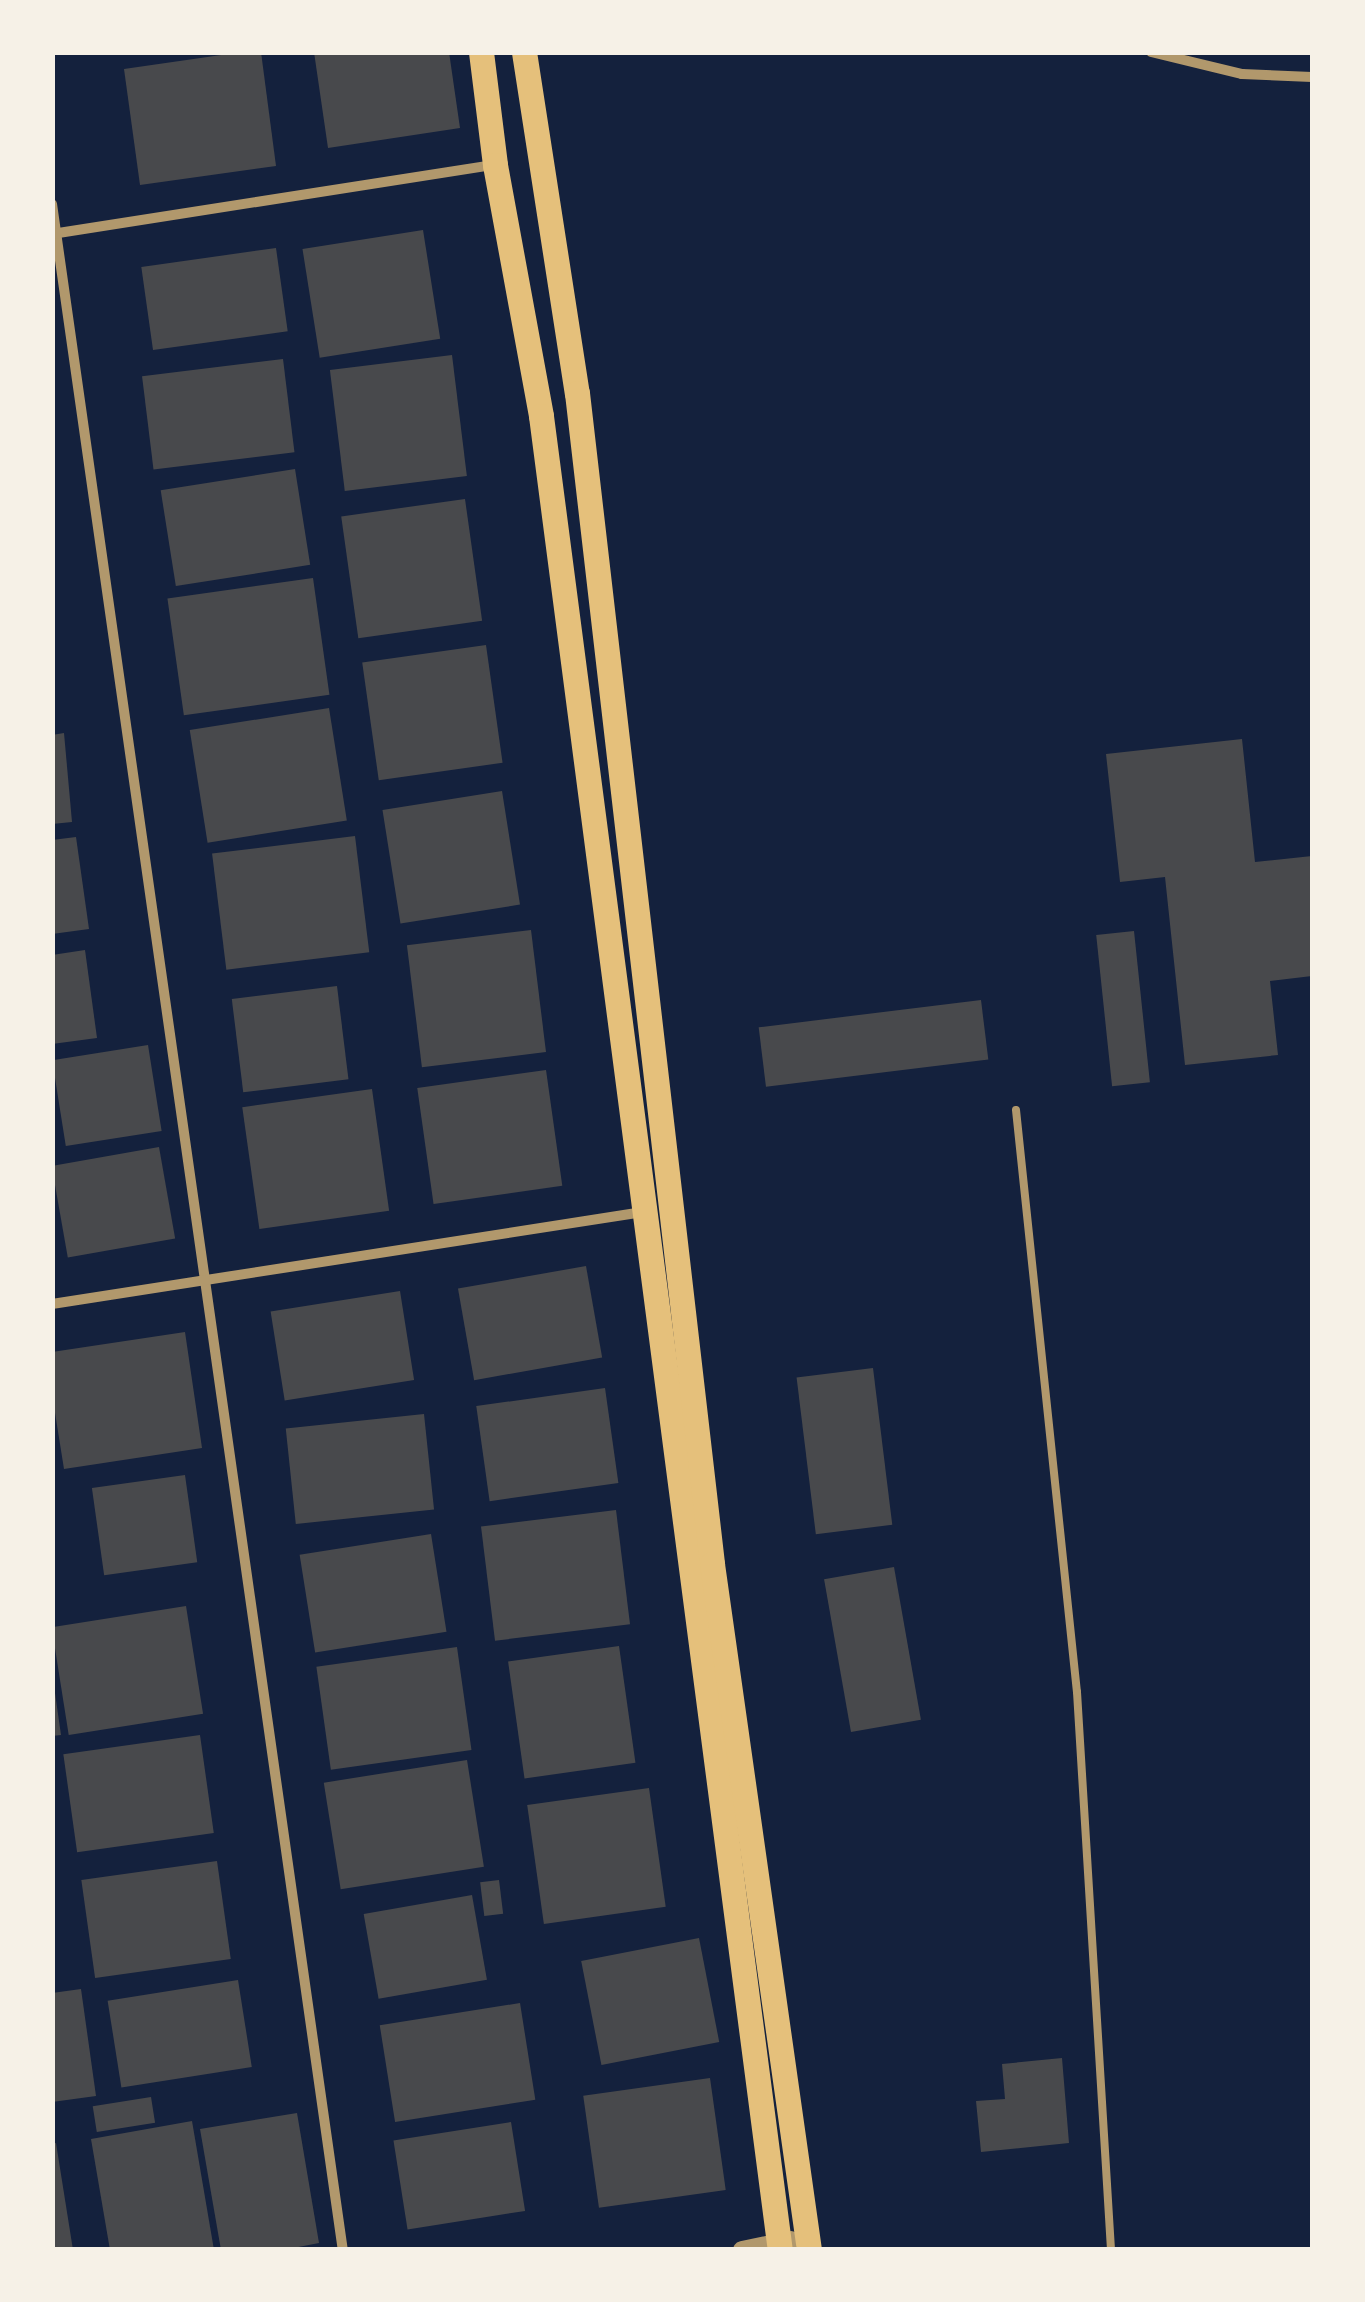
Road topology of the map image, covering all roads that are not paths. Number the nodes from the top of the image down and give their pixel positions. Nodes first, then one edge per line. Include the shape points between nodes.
1 (480, 52) edge
2 (524, 52) edge
3 (1151, 52) edge
4 (1312, 76) edge
5 (495, 165) junction
6 (52, 204) edge
7 (54, 234) edge
8 (1016, 1110) dead end
9 (644, 1212) junction
10 (204, 1281) junction
11 (52, 1304) edge
12 (808, 2243) edge
13 (779, 2246) edge
14 (343, 2250) edge
15 (742, 2250) edge
16 (1111, 2250) edge

1 - 5 main road
2 - 12 main road via 577,393 712,1564
3 - 4 street via 1242,74
5 - 7 street
5 - 9 main road via 541,416
6 - 7 street
7 - 10 street
8 - 16 lane via 1077,1692
9 - 10 street
9 - 13 main road
10 - 11 street
10 - 14 street
12 - 13 street
13 - 15 street

